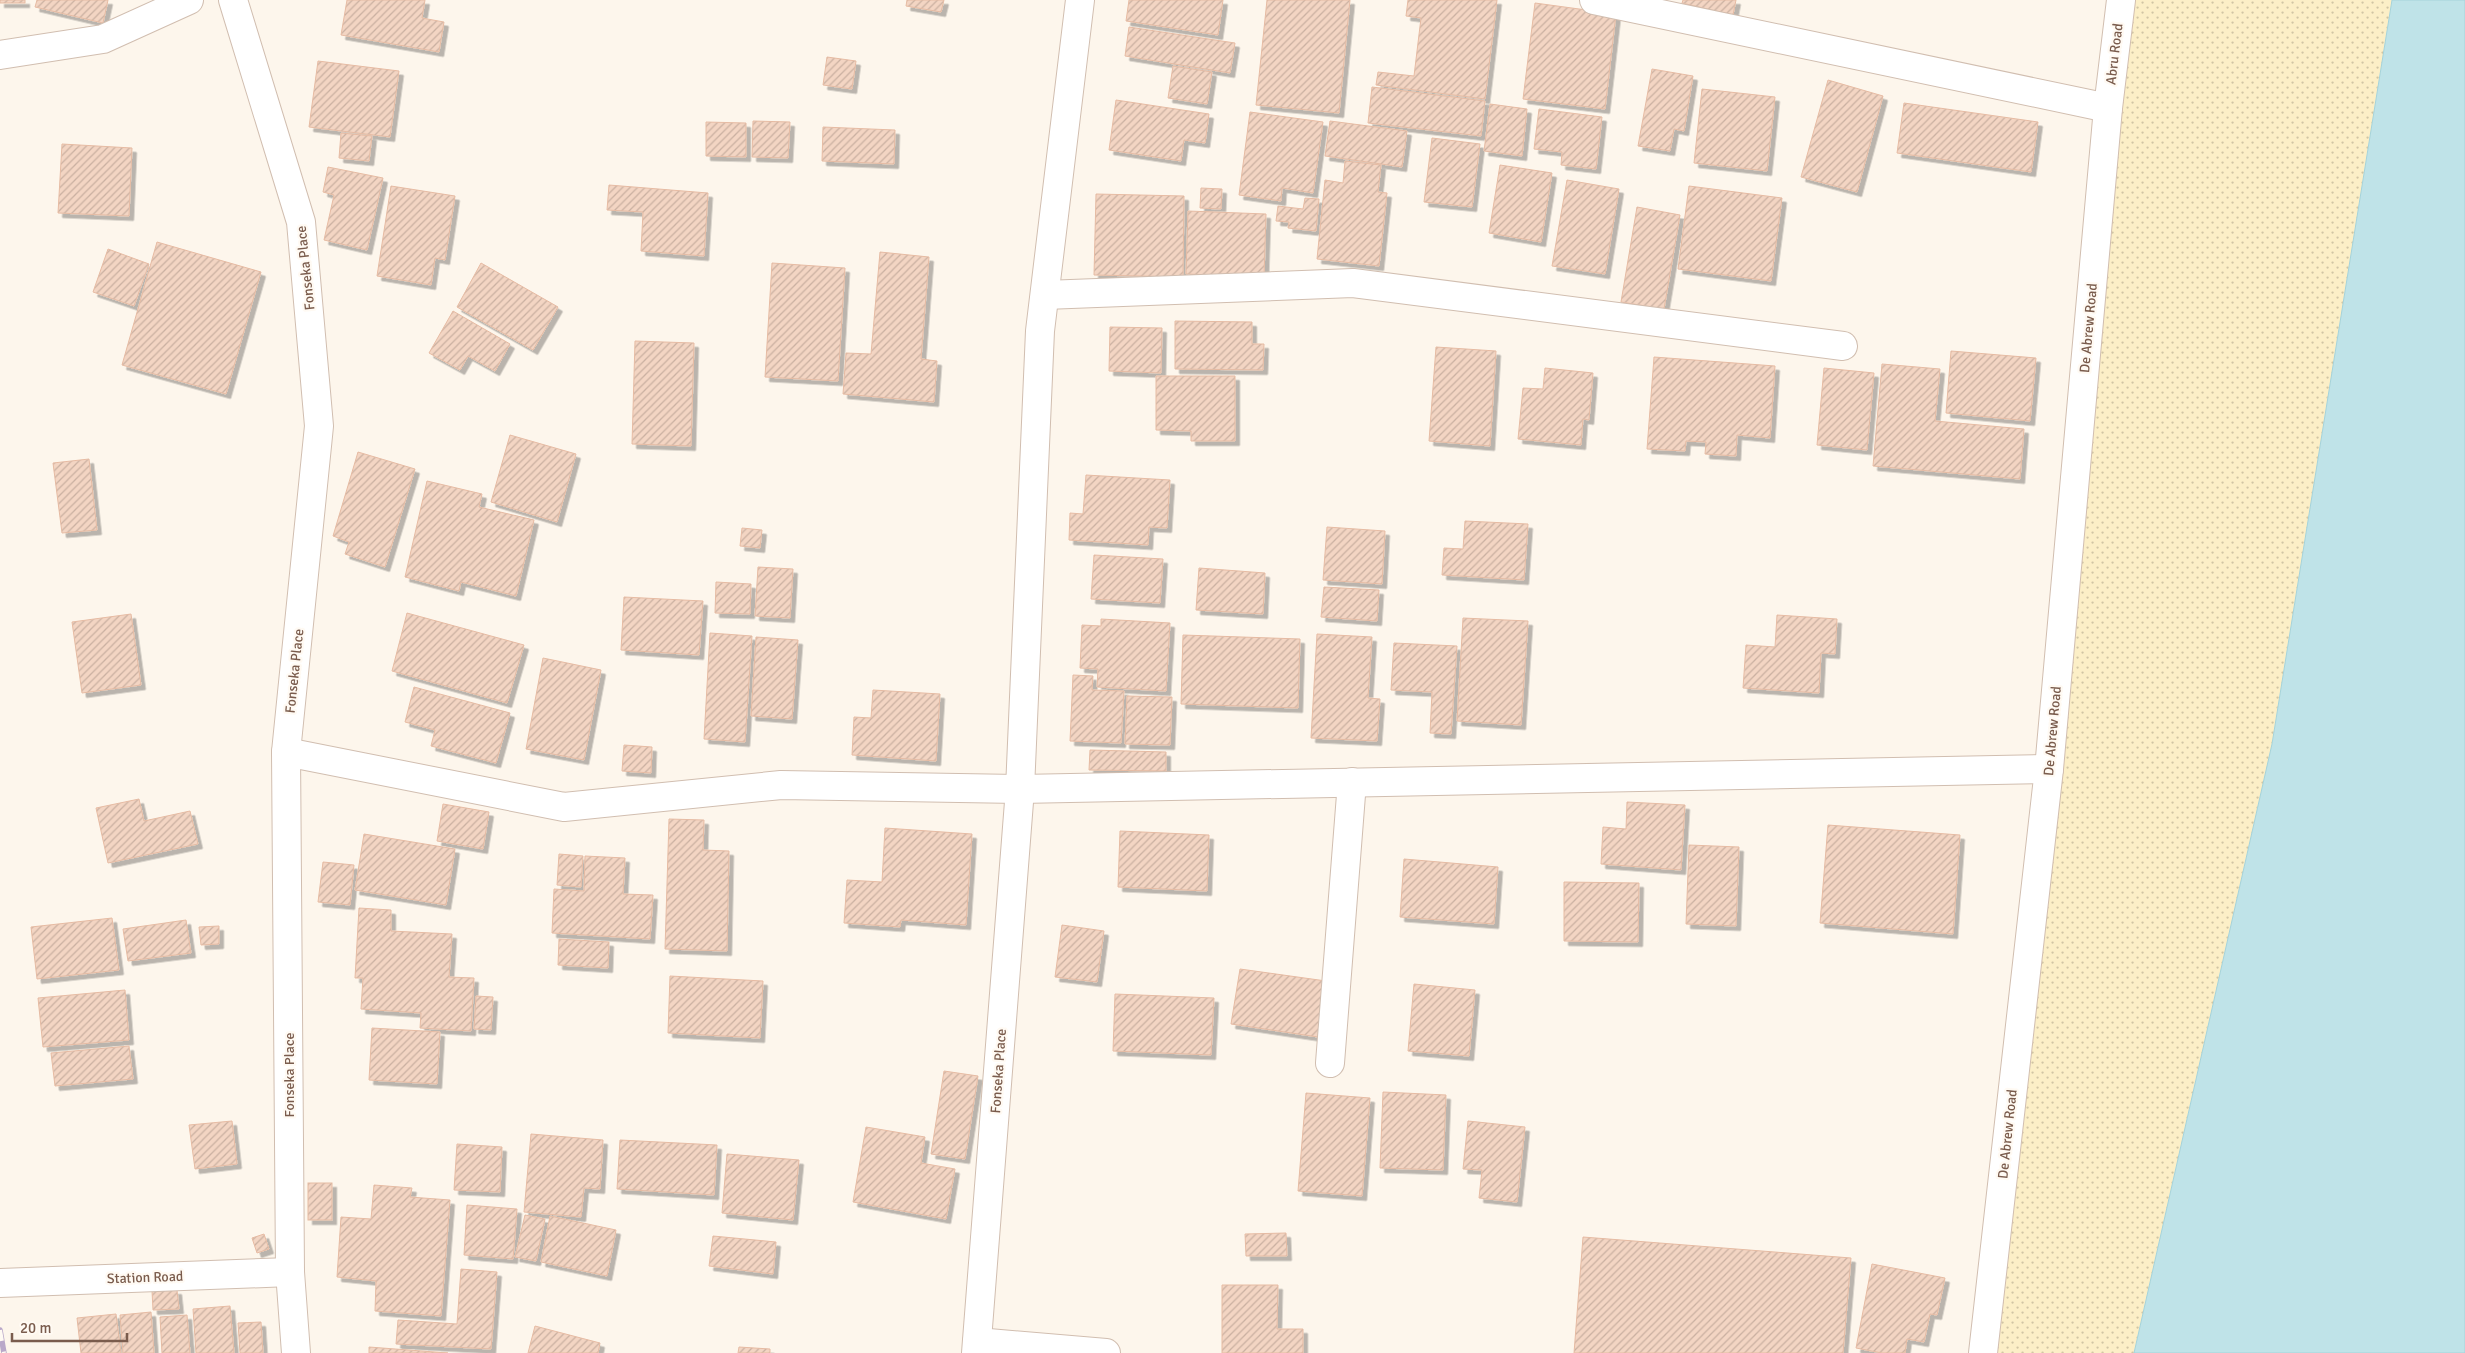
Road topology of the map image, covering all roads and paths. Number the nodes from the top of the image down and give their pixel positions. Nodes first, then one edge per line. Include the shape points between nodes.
1 (189, 0) edge
2 (234, 0) edge
3 (1080, 0) edge
4 (1594, 0) edge
5 (2121, 0) edge
6 (0, 55) edge
7 (2108, 108) junction
8 (1044, 295) junction
9 (1843, 346) dead end
10 (286, 752) junction
11 (2049, 769) junction
12 (1352, 782) junction
13 (1020, 789) junction
14 (1330, 1063) dead end
15 (290, 1272) junction
16 (0, 1282) edge
17 (976, 1347) edge
18 (296, 1353) edge
19 (1106, 1353) edge
20 (1983, 1353) edge

1 - 6 street via 104,38
2 - 10 street, Fonseka Place via 301,222 319,426
3 - 8 street, Fonseka Place
4 - 7 street
5 - 7 street, Abru Road
7 - 11 street, De Abrew Road
8 - 9 street via 1353,283
8 - 13 street, Fonseka Place
10 - 13 street via 564,807 782,785
10 - 15 street, Fonseka Place
11 - 12 street
11 - 20 street, De Abrew Road
12 - 13 street
12 - 14 street
13 - 17 street, Fonseka Place
15 - 16 street, Station Road
15 - 18 street, Fonseka Place
17 - 19 street

